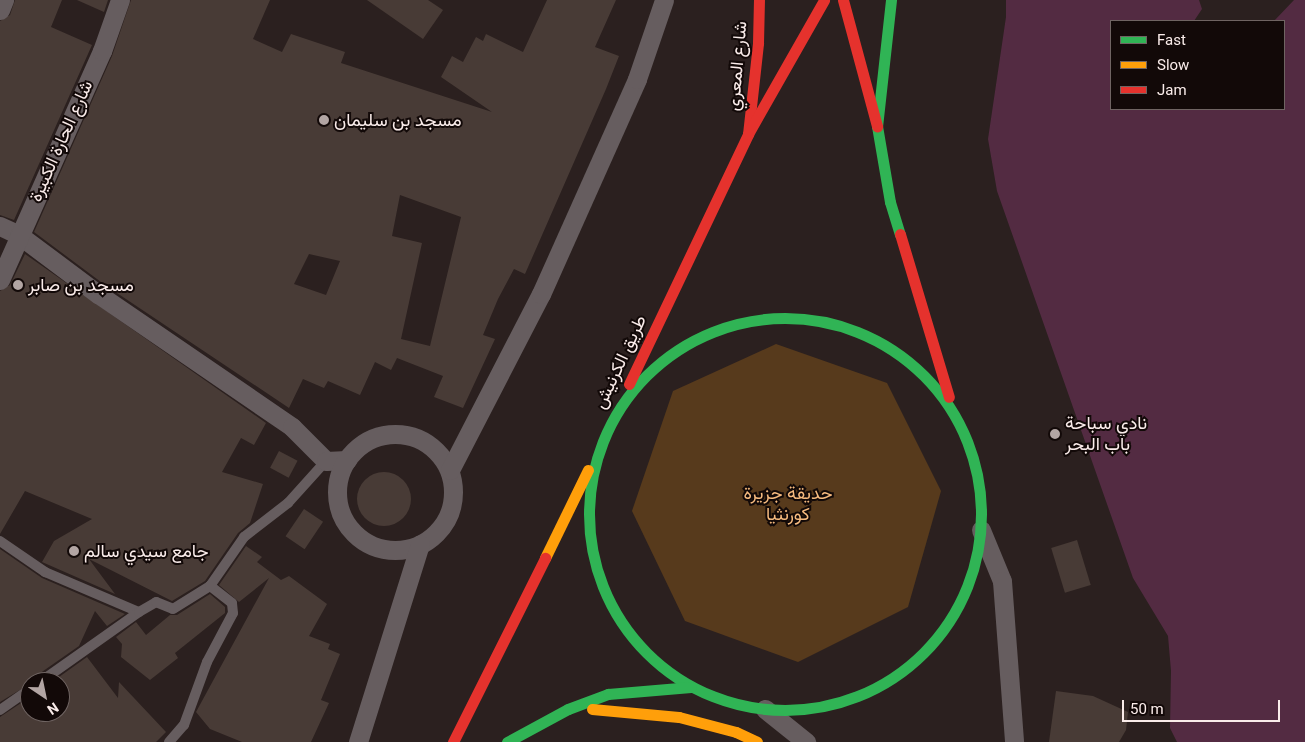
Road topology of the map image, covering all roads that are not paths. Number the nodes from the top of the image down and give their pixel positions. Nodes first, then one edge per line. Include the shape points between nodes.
1 (4, 0) edge
2 (120, 0) edge
3 (664, 0) edge
4 (759, 0) edge
5 (824, 0) edge
6 (843, 0) edge
7 (891, 0) edge
8 (0, 10) edge
9 (877, 126) junction
10 (748, 134) junction
11 (0, 226) edge
12 (19, 235) junction
13 (0, 280) edge
14 (953, 411) junction
15 (608, 428) junction
16 (347, 460) junction
17 (326, 461) junction
18 (450, 470) junction
19 (981, 530) junction
20 (0, 541) edge
21 (420, 544) junction
22 (210, 586) junction
23 (139, 612) junction
24 (54, 672) edge
25 (691, 687) junction
26 (20, 696) edge
27 (568, 709) junction
28 (765, 709) junction
29 (0, 710) edge
30 (169, 742) edge
31 (358, 742) edge
32 (453, 742) edge
33 (507, 742) edge
34 (757, 742) edge
35 (806, 742) edge
36 (1014, 742) edge

1 - 8 street
2 - 12 street, شارع الحارة الكبيرة via 102,51
3 - 18 street via 637,79 546,285
4 - 10 main road, شارع المعري via 758,43
5 - 10 main road, طريق الكرنيش
6 - 9 main road
7 - 9 main road
9 - 14 main road via 890,202
10 - 15 main road, طريق الكرنيش
11 - 12 street
12 - 13 street, شارع الحارة الكبيرة
12 - 17 street via 98,294 292,427
14 - 15 main road via 927,378 908,362 858,331 818,320 776,318 734,324 695,340 674,354 631,393
14 - 19 main road via 970,448 980,489
15 - 25 main road via 592,476 590,500 589,526 598,574 619,620 651,658
15 - 32 main road, طريق الكرنيش
16 - 17 street
16 - 18 street via 359,446 376,437 394,434 412,436 429,444
16 - 21 street via 339,477 337,496 351,530 378,547 399,549
17 - 22 lane via 288,503 244,537
18 - 21 street via 453,500 449,515 436,532
19 - 28 main road via 975,564 963,597 945,627 923,653 896,675 866,692 833,704
19 - 36 street via 1002,580
20 - 23 lane via 45,572
21 - 31 street
22 - 23 lane via 173,609 156,602
22 - 30 lane via 232,603 234,613 207,662 184,725
23 - 24 lane
25 - 27 main road via 608,694
25 - 28 main road
26 - 29 lane
27 - 33 main road
27 - 34 main road via 602,708 679,717 736,732
28 - 35 street

